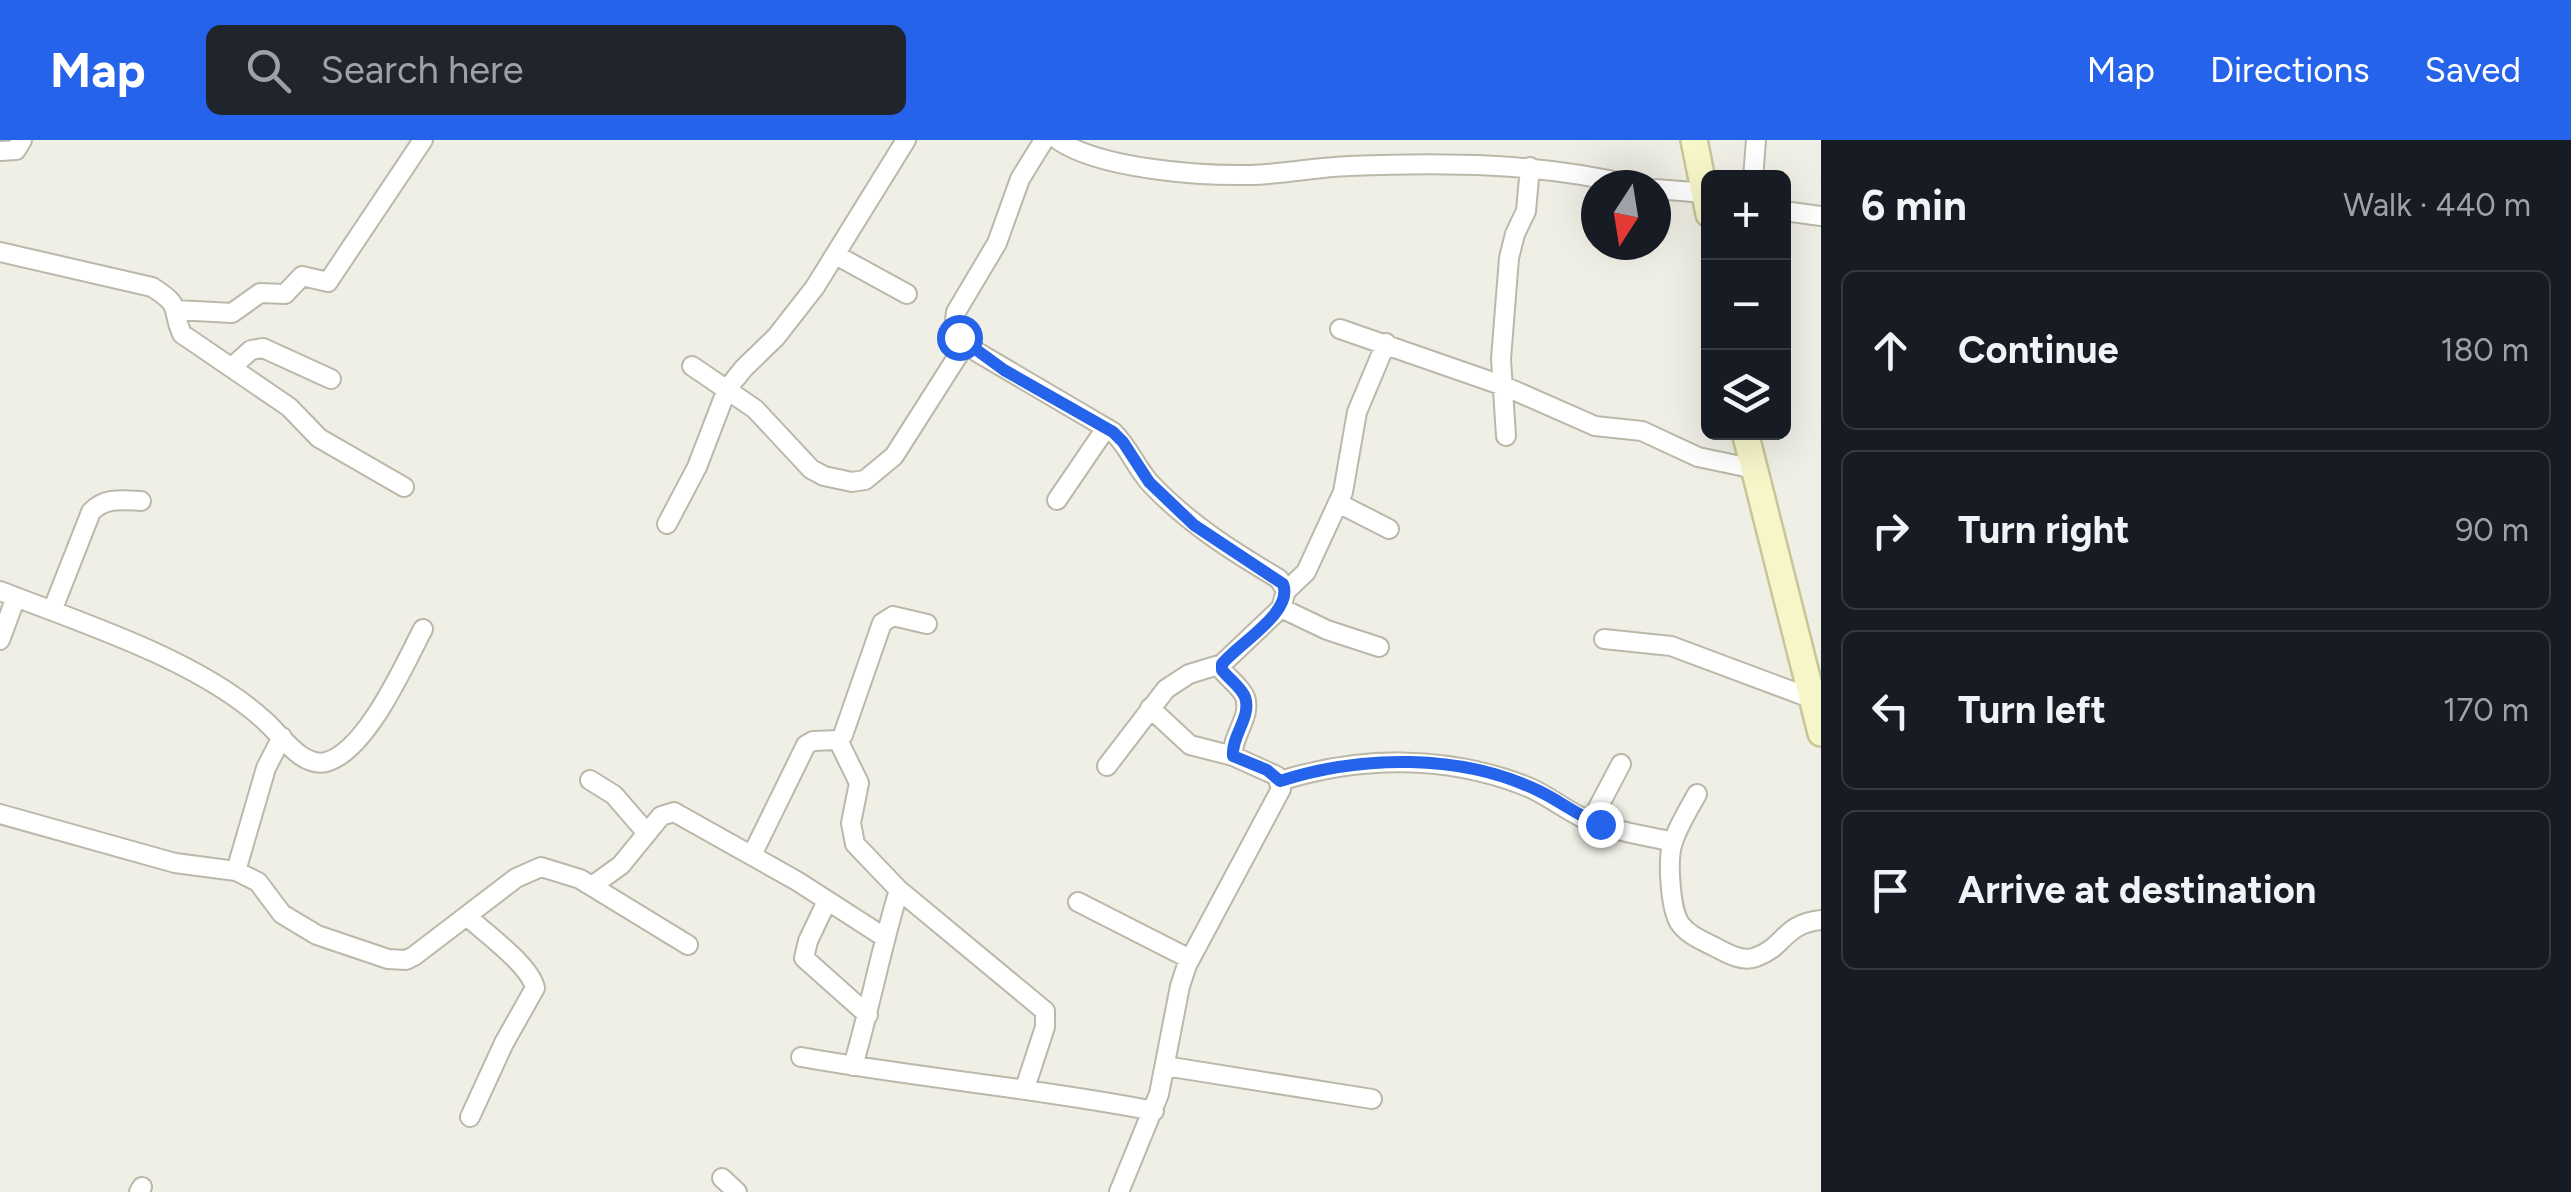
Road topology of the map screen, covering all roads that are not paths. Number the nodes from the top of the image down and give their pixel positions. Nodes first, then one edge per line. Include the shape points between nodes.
1 (22, 140) edge
2 (423, 140) edge
3 (906, 140) edge
4 (1044, 140) edge
5 (1058, 140) edge
6 (1694, 140) edge
7 (1756, 140) edge
8 (0, 151) edge
9 (1530, 167) junction
10 (1753, 170) edge
11 (1701, 173) edge
12 (1581, 176) edge
13 (1671, 193) edge
14 (1701, 200) edge
15 (1791, 213) edge
16 (1821, 216) edge
17 (0, 252) edge
18 (836, 254) junction
19 (906, 294) dead end
20 (177, 310) junction
21 (1340, 329) dead end
22 (966, 343) junction
23 (1386, 343) junction
24 (232, 366) junction
25 (692, 366) dead end
26 (331, 379) dead end
27 (1504, 386) junction
28 (728, 389) junction
29 (1106, 428) junction
30 (1506, 436) dead end
31 (1746, 440) edge
32 (1755, 469) junction
33 (404, 487) dead end
34 (1057, 500) dead end
35 (142, 501) dead end
36 (1338, 503) junction
37 (667, 524) dead end
38 (1388, 528) dead end
39 (8, 594) edge
40 (1284, 600) junction
41 (52, 611) junction
42 (927, 624) dead end
43 (424, 629) dead end
44 (1604, 639) dead end
45 (0, 640) edge
46 (1380, 647) dead end
47 (1222, 664) junction
48 (1812, 699) junction
49 (1150, 708) junction
50 (1821, 733) edge
51 (282, 738) junction
52 (838, 740) junction
53 (1233, 756) junction
54 (1621, 764) dead end
55 (1107, 766) dead end
56 (590, 780) dead end
57 (1280, 781) junction
58 (1697, 794) dead end
59 (0, 814) edge
60 (1592, 821) junction
61 (646, 832) junction
62 (1673, 842) junction
63 (752, 855) junction
64 (236, 871) junction
65 (592, 886) junction
66 (899, 890) junction
67 (827, 900) junction
68 (1078, 902) dead end
69 (468, 917) junction
70 (1821, 920) edge
71 (884, 936) junction
72 (688, 945) dead end
73 (1190, 959) junction
74 (868, 1015) junction
75 (801, 1057) dead end
76 (853, 1066) junction
77 (1165, 1066) junction
78 (1025, 1088) junction
79 (1372, 1099) dead end
80 (1154, 1111) junction
81 (470, 1117) dead end
82 (722, 1178) dead end
83 (737, 1192) edge
84 (1118, 1192) edge

1 - 8 street via 16,150
2 - 20 street via 328,282 302,276 285,294 260,293 232,313
3 - 18 street
4 - 22 street via 1020,179 998,243 956,312 954,330
5 - 9 street via 1080,152 1180,172
6 - 11 main road
7 - 10 street
9 - 12 street
9 - 27 street via 1526,211 1509,258
13 - 14 street
15 - 16 street
17 - 20 street via 134,282 166,296
18 - 19 street
18 - 28 street
20 - 24 street via 182,334
21 - 23 street
22 - 28 street via 902,445 865,480 835,480 811,469
22 - 29 street
23 - 27 street
23 - 36 street via 1357,412
24 - 26 street via 263,348
24 - 33 street via 319,438
25 - 28 street
27 - 30 street
27 - 32 street via 1595,426 1642,431 1698,456
28 - 37 street
29 - 34 street
29 - 40 street via 1194,525 1279,579
31 - 32 main road
32 - 48 main road
35 - 41 street via 99,503 91,512
36 - 38 street
36 - 40 street via 1306,572
39 - 41 street
39 - 45 street
40 - 46 street via 1328,630
40 - 47 street
41 - 51 street via 200,676
42 - 52 street via 893,616 882,623
43 - 51 street via 390,697 358,738 328,762 306,759
44 - 48 street via 1671,646
47 - 49 street via 1178,679
47 - 53 street via 1246,701
48 - 50 main road
49 - 53 street via 1190,745
49 - 55 street
51 - 64 street via 263,776
52 - 63 street via 806,745
52 - 66 street via 859,783 851,835
53 - 57 street
54 - 60 street
56 - 61 street via 614,795
57 - 60 street via 1329,767 1440,763 1518,783
57 - 73 street
58 - 62 street
59 - 64 street via 175,863
60 - 62 street
61 - 63 street via 674,812
61 - 65 street via 621,866
62 - 70 street via 1677,919 1692,935 1756,958 1796,925
63 - 67 street
64 - 69 street via 258,882 293,921 388,959 414,956
65 - 69 street via 541,867 516,878
65 - 72 street
66 - 71 street
66 - 78 street via 1045,1011
67 - 71 street
67 - 74 street via 804,958
68 - 73 street
69 - 81 street via 520,964 535,988
71 - 74 street
73 - 77 street
74 - 76 street
75 - 76 street
76 - 78 street
77 - 79 street
77 - 80 street
78 - 80 street
80 - 84 street
82 - 83 street

